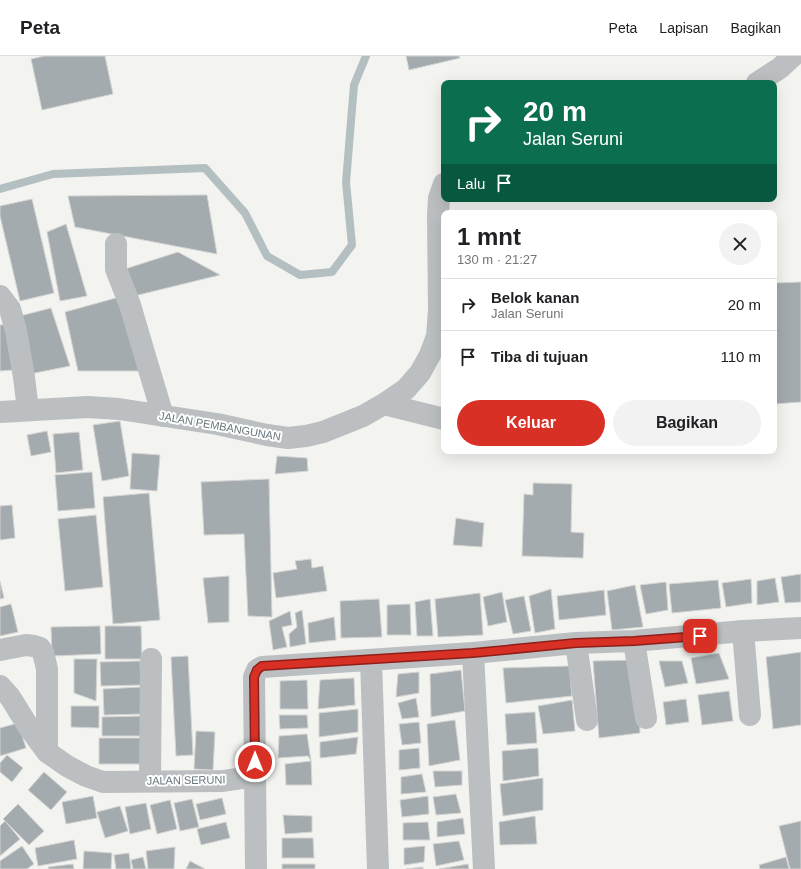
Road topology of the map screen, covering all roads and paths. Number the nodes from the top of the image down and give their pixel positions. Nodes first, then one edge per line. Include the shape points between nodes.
1 (793, 56) edge
2 (762, 80) edge
3 (441, 192) edge
4 (116, 244) dead end
5 (0, 296) edge
6 (384, 404) junction
7 (28, 410) junction
8 (0, 412) edge
9 (163, 416) junction
10 (441, 419) edge
11 (801, 628) edge
12 (743, 631) junction
13 (634, 641) junction
14 (576, 643) junction
15 (0, 650) edge
16 (473, 653) junction
17 (151, 660) dead end
18 (371, 660) junction
19 (0, 686) edge
20 (750, 715) dead end
21 (646, 718) dead end
22 (587, 720) dead end
23 (48, 752) junction
24 (255, 776) junction
25 (150, 781) junction
26 (256, 867) dead end
27 (378, 869) edge
28 (484, 869) edge

1 - 2 street
3 - 6 street, JALAN PEMBANGUNAN via 438,216 437,336 420,373 406,388
4 - 9 street via 116,269 130,305
5 - 7 street via 10,309 16,331
6 - 9 street, JALAN PEMBANGUNAN via 363,416 323,432 288,438
6 - 10 street
7 - 8 street, JALAN PEMBANGUNAN
7 - 9 street, JALAN PEMBANGUNAN via 88,407
11 - 12 street
12 - 13 street
12 - 20 street
13 - 14 street
13 - 21 street
14 - 16 street
14 - 22 street
15 - 23 street via 26,645 40,648 43,652 47,669
16 - 18 street
16 - 28 street
17 - 25 street
18 - 24 street via 262,666 257,670 254,677
18 - 27 street
19 - 23 street, JALAN SERUNI
23 - 25 street, JALAN SERUNI via 67,766 103,782
24 - 25 street, JALAN SERUNI via 223,781
24 - 26 street

